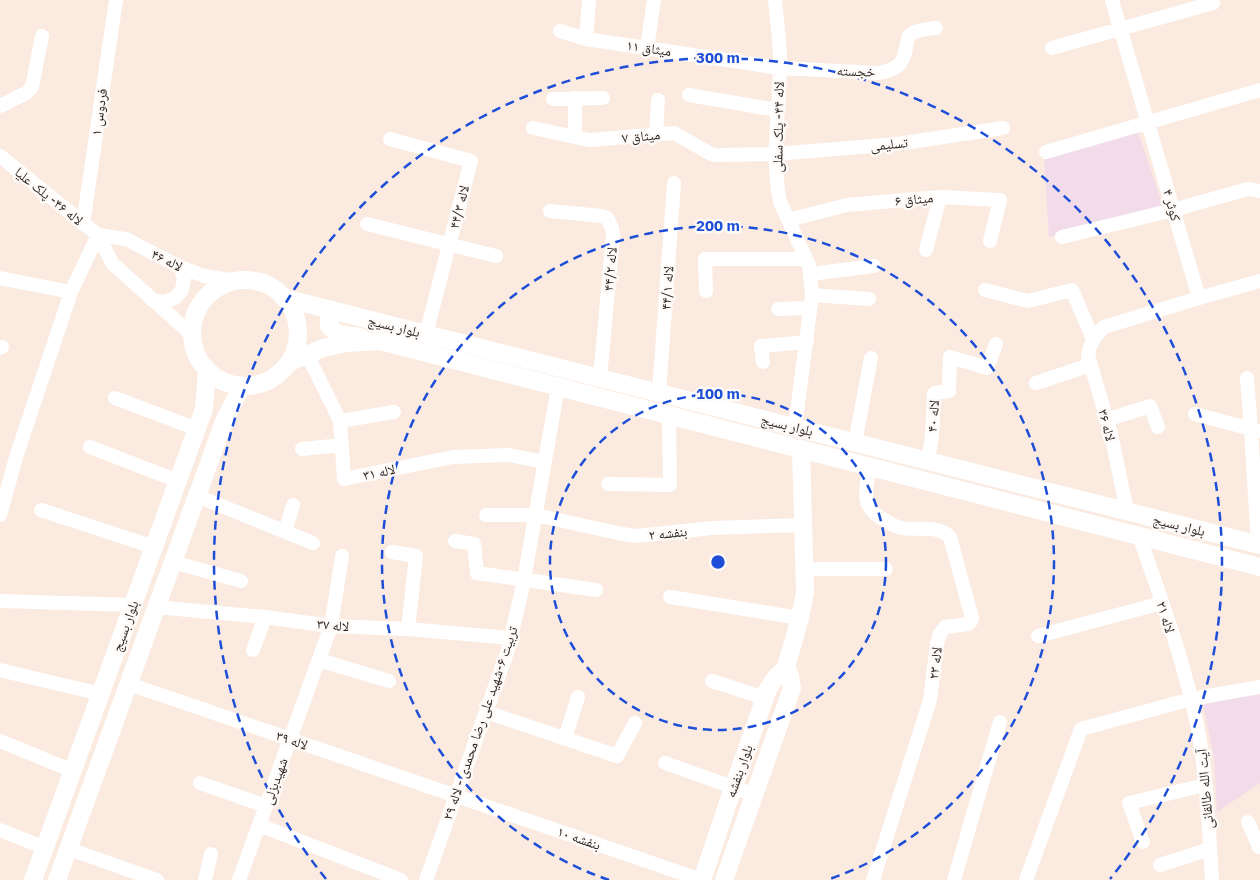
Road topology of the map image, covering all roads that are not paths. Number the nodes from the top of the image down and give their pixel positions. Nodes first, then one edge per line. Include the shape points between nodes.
1 (116, 0) edge
2 (589, 0) edge
3 (654, 0) edge
4 (775, 0) edge
5 (1112, 0) edge
6 (1213, 3) dead end
7 (936, 28) dead end
8 (1120, 28) junction
9 (560, 31) dead end
10 (42, 36) dead end
11 (586, 39) junction
12 (647, 48) junction
13 (1052, 48) dead end
14 (780, 68) junction
15 (1260, 90) edge
16 (689, 95) dead end
17 (575, 98) junction
18 (603, 98) dead end
19 (553, 99) dead end
20 (658, 100) dead end
21 (0, 106) edge
22 (777, 110) junction
23 (1148, 123) junction
24 (533, 128) dead end
25 (1003, 128) dead end
26 (656, 134) junction
27 (575, 137) junction
28 (390, 139) dead end
29 (1046, 152) dead end
30 (775, 154) junction
31 (0, 156) edge
32 (674, 183) dead end
33 (1260, 191) edge
34 (940, 197) junction
35 (1173, 210) junction
36 (550, 211) dead end
37 (788, 220) junction
38 (83, 224) junction
39 (367, 224) dead end
40 (98, 236) junction
41 (1062, 238) dead end
42 (990, 241) dead end
43 (449, 244) junction
44 (926, 250) dead end
45 (496, 256) dead end
46 (806, 259) junction
47 (874, 266) dead end
48 (180, 267) junction
49 (810, 274) junction
50 (0, 278) edge
51 (238, 281) junction
52 (1260, 281) edge
53 (984, 290) dead end
54 (706, 291) dead end
55 (71, 292) junction
56 (284, 298) junction
57 (1199, 298) junction
58 (869, 299) dead end
59 (152, 300) junction
60 (811, 302) junction
61 (778, 309) dead end
62 (335, 311) junction
63 (426, 334) junction
64 (192, 335) junction
65 (1093, 339) junction
66 (380, 341) junction
67 (807, 342) junction
68 (996, 344) dead end
69 (307, 354) junction
70 (871, 358) dead end
71 (290, 362) junction
72 (763, 362) dead end
73 (1090, 365) junction
74 (207, 370) junction
75 (600, 378) junction
76 (1247, 378) dead end
77 (1036, 383) dead end
78 (242, 386) junction
79 (558, 387) junction
80 (660, 393) junction
81 (115, 398) dead end
82 (204, 409) junction
83 (394, 412) dead end
84 (1195, 414) dead end
85 (669, 415) junction
86 (224, 419) junction
87 (1106, 420) junction
88 (340, 421) junction
89 (1158, 427) dead end
90 (795, 428) junction
91 (197, 429) junction
92 (1256, 430) edge
93 (855, 443) junction
94 (342, 446) junction
95 (90, 447) dead end
96 (302, 449) dead end
97 (801, 449) junction
98 (928, 461) junction
99 (545, 462) junction
100 (870, 467) junction
101 (178, 481) junction
102 (608, 484) dead end
103 (196, 496) junction
104 (293, 505) dead end
105 (41, 510) dead end
106 (1127, 511) junction
107 (0, 515) edge
108 (486, 515) dead end
109 (536, 515) junction
110 (802, 524) junction
111 (285, 532) junction
112 (1139, 536) junction
113 (455, 541) dead end
114 (313, 543) dead end
115 (1259, 545) edge
116 (154, 547) junction
117 (392, 552) dead end
118 (342, 556) dead end
119 (173, 562) junction
120 (1260, 567) edge
121 (804, 569) junction
122 (886, 569) dead end
123 (524, 580) junction
124 (241, 582) dead end
125 (596, 590) dead end
126 (670, 597) dead end
127 (0, 601) edge
128 (1162, 603) junction
129 (133, 605) junction
130 (156, 607) junction
131 (265, 617) junction
132 (800, 618) junction
133 (331, 626) junction
134 (408, 629) junction
135 (1038, 636) dead end
136 (511, 638) junction
137 (253, 650) dead end
138 (319, 660) junction
139 (786, 667) junction
140 (0, 670) edge
141 (389, 681) dead end
142 (712, 681) dead end
143 (129, 684) junction
144 (1260, 687) edge
145 (100, 694) junction
146 (578, 697) dead end
147 (765, 698) junction
148 (1191, 699) junction
149 (486, 712) junction
150 (1000, 722) dead end
151 (634, 723) dead end
152 (565, 738) junction
153 (290, 739) junction
154 (0, 741) edge
155 (665, 763) dead end
156 (73, 771) junction
157 (200, 784) dead end
158 (1205, 785) junction
159 (733, 787) junction
160 (755, 795) junction
161 (456, 796) junction
162 (266, 806) junction
163 (1248, 822) dead end
164 (259, 825) junction
165 (0, 830) edge
166 (1142, 842) dead end
167 (1260, 847) edge
168 (45, 848) junction
169 (68, 849) junction
170 (1210, 849) junction
171 (211, 854) dead end
172 (1160, 865) dead end
173 (430, 879) edge
174 (33, 880) edge
175 (58, 880) edge
176 (157, 880) edge
177 (205, 880) edge
178 (239, 880) edge
179 (401, 880) edge
180 (702, 880) edge
181 (724, 880) edge
182 (873, 880) edge
183 (954, 880) edge
184 (1026, 880) edge
185 (1212, 880) edge

1 - 38 street, فردوس ۱
2 - 11 street
3 - 12 street
4 - 14 street, لاله ۴۴- پلک سفلی
5 - 8 street, کوثر ۴
6 - 8 street
7 - 14 street, خجسته via 910,35 900,64 887,71
8 - 13 street
8 - 23 street, کوثر ۴
9 - 11 street, میثاق ۱۱
10 - 21 street via 32,87
11 - 12 street, میثاق ۱۱
12 - 14 street, میثاق ۱۱
14 - 22 street, لاله ۴۴- پلک سفلی
15 - 23 street
16 - 22 street
17 - 18 street
17 - 19 street
17 - 27 street
20 - 26 street
22 - 30 street, لاله ۴۴- پلک سفلی
23 - 29 street
23 - 35 street, کوثر ۴
24 - 27 street, میثاق ۷
25 - 30 street, تسلیمی via 897,144
26 - 27 street, میثاق ۷ via 589,140
26 - 30 street, میثاق ۷ via 674,133 713,155
28 - 43 street, لاله ۴۴/۳ via 471,162
30 - 37 street, لاله ۴۴- پلک سفلی via 780,202
31 - 38 street, لاله ۴۶- پلک علیا
32 - 80 street, لاله ۴۴/۱
33 - 35 street via 1248,188
34 - 37 street, میثاق ۶ via 847,205
34 - 42 street, میثاق ۶ via 1000,200
34 - 44 street
35 - 41 street
35 - 57 street, کوثر ۴
36 - 75 street, لاله ۴۴/۲ via 602,216 607,218 612,228
37 - 46 street, لاله ۴۴- پلک سفلی
38 - 40 street, لاله ۴۶- پلک علیا
39 - 43 street
40 - 48 street, لاله ۴۶ via 126,239
40 - 55 street
40 - 59 street via 112,263
43 - 45 street
43 - 63 street, لاله ۴۴/۳
46 - 49 street, لاله ۴۴- پلک سفلی
46 - 54 street via 705,259
47 - 49 street
48 - 51 street, لاله ۴۶ via 204,276
48 - 59 street via 184,278 179,294 164,302
49 - 60 street, لاله ۴۴- پلک سفلی
50 - 55 street
51 - 56 main road via 255,281 271,287
51 - 64 main road via 210,293 200,305
52 - 57 street
53 - 65 street via 1028,302 1072,290
55 - 107 street
56 - 62 main road, بلوار بسیج
56 - 71 main road via 294,312 298,329
57 - 65 street via 1104,327
58 - 60 street
59 - 64 street
60 - 61 street
60 - 67 street, لاله ۴۴- پلک سفلی
62 - 63 main road, بلوار بسیج
62 - 66 main road via 329,319 329,326 338,334
63 - 75 main road, بلوار بسیج
64 - 74 main road via 199,360
65 - 73 street, لاله ۳۶ via 1088,355
66 - 69 main road, بلوار بسیج via 346,343
66 - 79 main road, بلوار بسیج
67 - 72 street via 761,346
67 - 90 street, لاله ۴۴- پلک سفلی
68 - 98 street, لاله ۴۰ via 987,368 950,357 949,391 934,394
69 - 71 main road, بلوار بسیج
69 - 88 street, لاله ۳۱
70 - 93 street
71 - 78 main road via 269,380
73 - 77 street
73 - 87 street, لاله ۳۶
74 - 78 main road via 229,384
74 - 82 main road, بلوار بسیج
75 - 80 main road, بلوار بسیج
76 - 92 street
78 - 86 main road, بلوار بسیج
79 - 85 main road, بلوار بسیج
79 - 99 street, تربیت ۶-شهید علی رضا محمدی - لاله ۲۹
80 - 90 main road, بلوار بسیج
81 - 91 street
82 - 86 main road via 209,406 215,408
82 - 91 main road, بلوار بسیج
83 - 88 street
84 - 92 street
85 - 97 main road, بلوار بسیج
85 - 102 street via 670,486
86 - 103 main road, بلوار بسیج
87 - 89 street via 1150,406
87 - 106 street, لاله ۳۶
88 - 94 street, لاله ۳۱
90 - 93 main road, بلوار بسیج
91 - 101 main road, بلوار بسیج
92 - 115 street
93 - 98 main road, بلوار بسیج
94 - 96 street
94 - 99 street, لاله ۳۱ via 344,479 453,456 509,454
95 - 101 street
97 - 100 main road, بلوار بسیج
97 - 110 main road, بلوار بنفشه
98 - 106 main road, بلوار بسیج
99 - 109 street, تربیت ۶-شهید علی رضا محمدی - لاله ۲۹
100 - 112 main road, بلوار بسیج
100 - 182 street, لاله ۲۳ via 865,496 874,514 894,526 940,530 950,537 972,618 968,624 945,628 940,634 930,700
101 - 116 main road, بلوار بسیج
103 - 111 street
103 - 119 main road, بلوار بسیج
104 - 111 street
105 - 116 street
106 - 115 main road, بلوار بسیج
108 - 109 street, بنفشه ۲
109 - 110 street, بنفشه ۲ via 637,536 712,528
109 - 123 street, تربیت ۶-شهید علی رضا محمدی - لاله ۲۹
110 - 121 main road, بلوار بنفشه
111 - 114 street
112 - 120 main road, بلوار بسیج
112 - 128 street, لاله ۲۱
113 - 123 street via 474,544 477,573
116 - 129 main road, بلوار بسیج
117 - 134 street via 416,556
118 - 133 street, شهیدبزلی
119 - 124 street
119 - 130 main road, بلوار بسیج
121 - 122 street
121 - 132 main road, بلوار بنفشه via 805,592
123 - 125 street
123 - 136 street, تربیت ۶-شهید علی رضا محمدی - لاله ۲۹
126 - 132 street
127 - 129 street
128 - 135 street
128 - 148 street, لاله ۲۱
129 - 145 main road, بلوار بسیج
130 - 131 street, لاله ۳۷
130 - 143 main road, بلوار بسیج
131 - 133 street, لاله ۳۷
131 - 137 street
132 - 139 main road, بلوار بنفشه
133 - 134 street, لاله ۳۷
133 - 138 street, شهیدبزلی
134 - 136 street, لاله ۳۷
136 - 149 street, تربیت ۶-شهید علی رضا محمدی - لاله ۲۹
138 - 141 street
138 - 153 street, شهیدبزلی
139 - 147 main road, بلوار بنفشه via 776,677
139 - 160 main road, بلوار بنفشه via 792,688
140 - 145 street
142 - 147 street
143 - 153 street, لاله ۳۹
143 - 169 main road, بلوار بسیج
144 - 148 street
145 - 156 main road, بلوار بسیج
146 - 152 street
147 - 159 main road, بلوار بنفشه
148 - 158 street, آیت الله طالقانی via 1202,751
148 - 184 street via 1081,730
149 - 152 street
149 - 161 street, تربیت ۶-شهید علی رضا محمدی - لاله ۲۹
150 - 183 street
151 - 152 street via 617,756
153 - 161 street, لاله ۳۹
153 - 162 street, شهیدبزلی
154 - 156 street
155 - 159 street
156 - 168 main road, بلوار بسیج
157 - 162 street
158 - 166 street via 1129,803
158 - 170 street, آیت الله طالقانی
159 - 160 street
159 - 180 main road, بلوار بنفشه
160 - 181 main road, بلوار بنفشه
161 - 173 street, تربیت ۶-شهید علی رضا محمدی - لاله ۲۹
161 - 180 street, بنفشه ۱۰
162 - 164 street, شهیدبزلی
163 - 167 street
164 - 178 street, شهیدبزلی
164 - 179 street
165 - 168 street
168 - 174 main road, بلوار بسیج
169 - 175 main road, بلوار بسیج
169 - 176 street
170 - 172 street
170 - 185 street, آیت الله طالقانی
171 - 177 street

